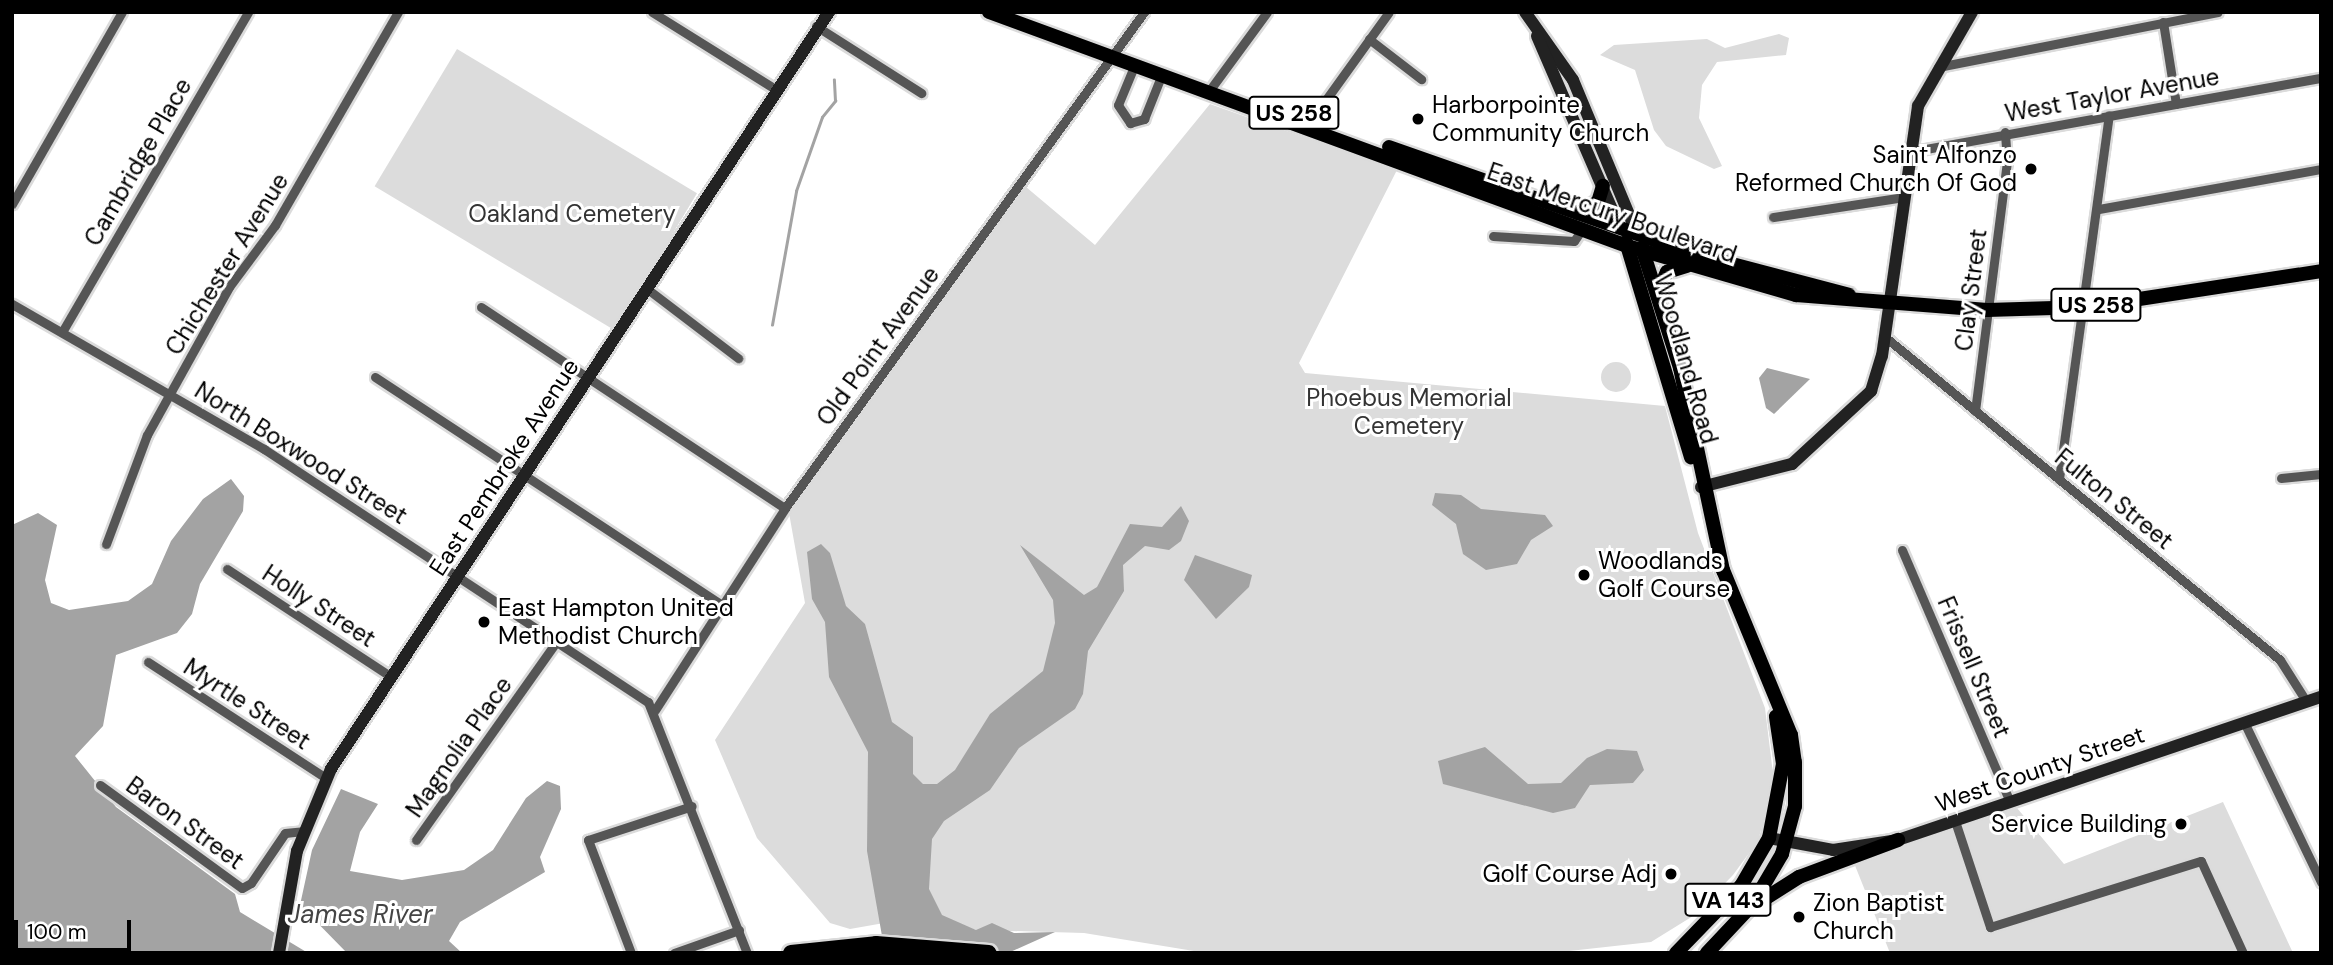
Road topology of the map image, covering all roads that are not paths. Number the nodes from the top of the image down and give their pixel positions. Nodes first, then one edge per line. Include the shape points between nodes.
1 (122, 12) edge
2 (248, 12) edge
3 (398, 12) edge
4 (652, 12) edge
5 (820, 12) edge
6 (829, 12) edge
7 (989, 12) edge
8 (1010, 12) edge
9 (1144, 12) edge
10 (1267, 12) edge
11 (1389, 12) edge
12 (1972, 12) edge
13 (2218, 12) edge
14 (1525, 13) edge
15 (2163, 22) junction
16 (816, 26) junction
17 (1369, 40) junction
18 (1114, 53) junction
19 (1135, 64) junction
20 (1935, 68) junction
21 (1162, 74) junction
22 (2321, 78) edge
23 (1422, 79) dead end
24 (1211, 88) junction
25 (775, 89) junction
26 (921, 93) dead end
27 (2176, 104) junction
28 (1578, 105) junction
29 (2109, 115) junction
30 (1309, 123) junction
31 (2005, 132) junction
32 (1909, 152) junction
33 (2321, 169) edge
34 (1603, 186) junction
35 (1904, 197) junction
36 (12, 204) edge
37 (2099, 209) junction
38 (1578, 213) junction
39 (1773, 217) dead end
40 (1620, 228) junction
41 (1582, 229) junction
42 (1637, 234) junction
43 (1493, 236) dead end
44 (1627, 246) junction
45 (1644, 251) junction
46 (1687, 266) junction
47 (2321, 271) edge
48 (646, 288) junction
49 (1658, 292) junction
50 (1870, 301) junction
51 (1890, 303) junction
52 (12, 304) edge
53 (481, 307) dead end
54 (2087, 307) junction
55 (1987, 310) junction
56 (62, 332) junction
57 (1885, 337) junction
58 (738, 358) dead end
59 (375, 377) dead end
60 (588, 377) junction
61 (170, 393) junction
62 (1975, 411) junction
63 (2321, 474) edge
64 (523, 475) junction
65 (2281, 478) dead end
66 (2059, 479) junction
67 (1701, 487) junction
68 (785, 508) junction
69 (106, 544) dead end
70 (1902, 550) dead end
71 (227, 569) dead end
72 (457, 575) junction
73 (723, 606) junction
74 (557, 641) junction
75 (148, 662) dead end
76 (390, 676) junction
77 (1771, 692) junction
78 (2321, 697) edge
79 (2306, 701) junction
80 (655, 710) junction
81 (2244, 722) junction
82 (326, 778) junction
83 (100, 785) dead end
84 (2009, 800) junction
85 (692, 806) junction
86 (1955, 821) junction
87 (303, 831) junction
88 (1769, 838) junction
89 (416, 840) dead end
90 (1898, 841) junction
91 (1787, 842) junction
92 (2321, 882) edge
93 (1748, 910) junction
94 (739, 930) junction
95 (279, 953) edge
96 (631, 953) edge
97 (674, 953) edge
98 (747, 953) edge
99 (791, 953) edge
100 (989, 953) edge
101 (1676, 953) edge
102 (1707, 953) edge
103 (2243, 953) edge

1 - 36 street
2 - 56 street, Cambridge Place
3 - 61 street, Chichester Avenue
4 - 25 street
5 - 16 main road, East Pembroke Avenue
6 - 16 main road, East Pembroke Avenue
7 - 18 main road, East Mercury Boulevard / US 258
8 - 18 main road, East Mercury Boulevard / US 258
9 - 18 street, Old Point Avenue
10 - 24 street
11 - 17 street
12 - 20 main road
13 - 15 street
14 - 28 main road, Woodland Road via 1558,53
15 - 20 street
15 - 27 street
16 - 25 main road, East Pembroke Avenue
16 - 26 street
17 - 23 street
17 - 30 street
18 - 19 main road, East Mercury Boulevard / US 258
18 - 24 main road, East Mercury Boulevard / US 258
18 - 68 street, Old Point Avenue
19 - 21 main road, East Mercury Boulevard / US 258
19 - 21 street via 1118,106 1130,123 1144,119
20 - 32 main road via 1918,106
21 - 24 main road, East Mercury Boulevard / US 258
22 - 27 street, West Taylor Avenue
24 - 30 main road, East Mercury Boulevard / US 258
25 - 48 main road, East Pembroke Avenue
27 - 29 street, West Taylor Avenue
28 - 34 main road, Woodland Road
28 - 42 main road, Woodland Road
29 - 31 street, West Taylor Avenue
29 - 37 street
30 - 38 main road, East Mercury Boulevard / US 258
30 - 41 main road, East Mercury Boulevard / US 258
31 - 32 street, West Taylor Avenue
31 - 55 street, Clay Street
32 - 35 main road
33 - 37 street
34 - 38 main road via 1598,202
34 - 40 main road, Woodland Road
35 - 39 street
35 - 51 main road
37 - 54 street
38 - 40 main road, East Mercury Boulevard / US 258
40 - 42 main road, East Mercury Boulevard / US 258
40 - 44 main road, Woodland Road
41 - 43 street via 1574,241
41 - 44 main road, East Mercury Boulevard / US 258
42 - 45 main road, Woodland Road
42 - 50 main road, East Mercury Boulevard / US 258
44 - 45 main road, East Mercury Boulevard / US 258
44 - 67 main road, Woodland Road
45 - 46 main road, East Mercury Boulevard / US 258
45 - 49 main road, Woodland Road
46 - 49 main road via 1667,272
46 - 50 main road, East Mercury Boulevard / US 258 via 1796,295
47 - 54 main road, East Mercury Boulevard / US 258
48 - 58 street
48 - 60 main road, East Pembroke Avenue
49 - 67 main road, Woodland Road via 1688,403
50 - 51 main road, East Mercury Boulevard / US 258
51 - 55 main road, East Mercury Boulevard / US 258
51 - 57 main road
52 - 56 street, North Boxwood Street
53 - 60 street
54 - 55 main road, East Mercury Boulevard / US 258
54 - 66 street
55 - 62 street, Clay Street
56 - 61 street, North Boxwood Street
57 - 62 street, Fulton Street
57 - 67 main road via 1864,402 1804,456 1763,475
59 - 64 street
60 - 64 main road, East Pembroke Avenue
60 - 68 street
61 - 69 street, Chichester Avenue via 140,450
61 - 72 street, North Boxwood Street
62 - 66 street, Fulton Street
63 - 65 street
64 - 72 main road, East Pembroke Avenue
64 - 73 street
66 - 79 street, Fulton Street via 2280,660
67 - 77 main road, Woodland Road via 1723,570
68 - 73 street, Old Point Avenue
70 - 84 street, Frissell Street
71 - 76 street, Holly Street
72 - 74 street, North Boxwood Street
72 - 76 main road, East Pembroke Avenue
73 - 80 street, Old Point Avenue
74 - 80 street, North Boxwood Street
74 - 89 street, Magnolia Place
75 - 82 street, Myrtle Street
76 - 82 main road, East Pembroke Avenue
77 - 88 main road, Woodland Road via 1783,764
77 - 91 main road, Woodland Road via 1794,750 1796,796
78 - 79 main road, West County Street / VA 143
79 - 81 main road, West County Street / VA 143
80 - 85 street
81 - 84 main road, West County Street / VA 143
81 - 92 street
82 - 87 main road, East Pembroke Avenue
83 - 87 street, Baron Street via 242,888 251,883 285,833
84 - 86 main road, West County Street / VA 143
85 - 94 street
85 - 96 street via 588,840
86 - 90 main road, West County Street / VA 143
86 - 103 street via 1990,927 2201,861
87 - 95 main road, East Pembroke Avenue
88 - 91 main road, West County Street / VA 143
88 - 101 main road, VA 143 via 1741,886
90 - 91 main road, West County Street / VA 143 via 1843,850
90 - 93 main road, VA 143 via 1799,877
91 - 93 main road, Woodland Road
93 - 102 main road, VA 143
94 - 97 street
94 - 98 street
99 - 100 highway via 909,944

